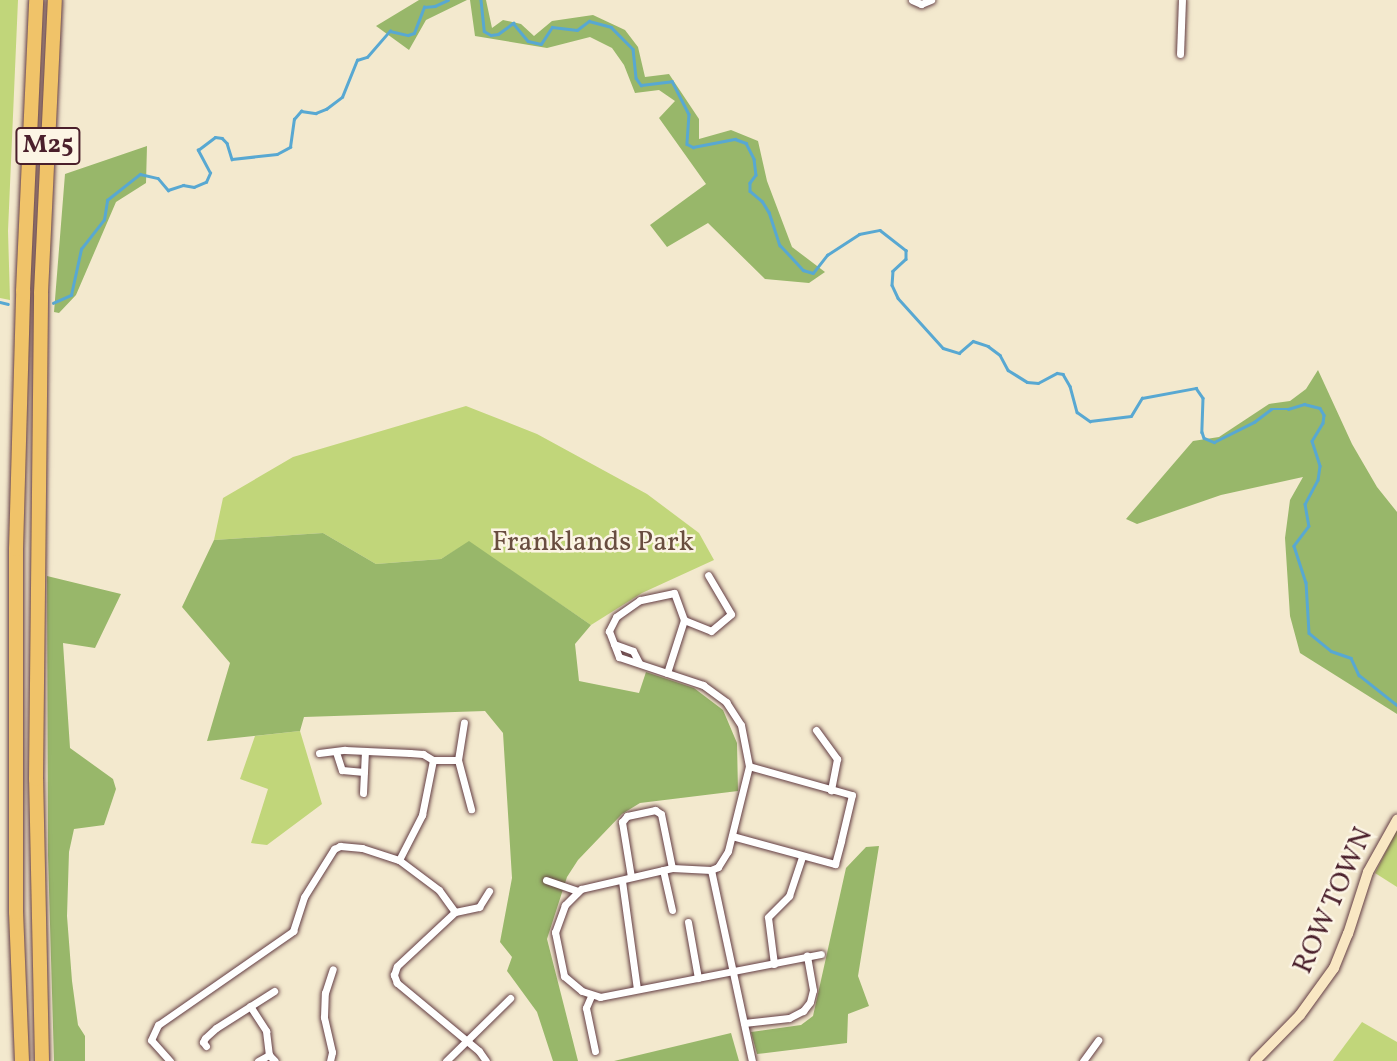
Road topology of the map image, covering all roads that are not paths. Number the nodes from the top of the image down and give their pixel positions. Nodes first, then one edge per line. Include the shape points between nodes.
1 (36, 0) edge
2 (55, 0) edge
3 (931, 0) edge
4 (1182, 0) edge
5 (914, 1) edge
6 (1180, 54) dead end
7 (708, 575) dead end
8 (684, 620) junction
9 (667, 673) junction
10 (464, 722) dead end
11 (816, 730) dead end
12 (365, 751) junction
13 (336, 752) junction
14 (319, 753) dead end
15 (433, 760) junction
16 (458, 760) junction
17 (749, 766) junction
18 (364, 772) junction
19 (831, 790) junction
20 (363, 793) dead end
21 (471, 809) dead end
22 (1397, 820) edge
23 (732, 836) junction
24 (802, 856) junction
25 (400, 860) junction
26 (672, 868) junction
27 (663, 870) junction
28 (711, 870) junction
29 (631, 877) junction
30 (546, 880) dead end
31 (622, 881) junction
32 (489, 891) dead end
33 (578, 891) junction
34 (672, 910) dead end
35 (455, 912) junction
36 (688, 922) dead end
37 (821, 954) dead end
38 (807, 956) junction
39 (774, 964) junction
40 (333, 969) dead end
41 (733, 969) junction
42 (698, 978) junction
43 (637, 989) junction
44 (274, 991) dead end
45 (591, 996) junction
46 (510, 998) dead end
47 (250, 1006) junction
48 (744, 1023) junction
49 (1098, 1040) dead end
50 (466, 1041) junction
51 (206, 1046) dead end
52 (595, 1051) dead end
53 (272, 1058) edge
54 (22, 1061) edge
55 (42, 1061) edge
56 (170, 1061) edge
57 (258, 1061) edge
58 (331, 1061) edge
59 (446, 1061) edge
60 (486, 1061) edge
61 (752, 1061) edge
62 (1083, 1061) edge
63 (1255, 1061) edge

1 - 54 highway, M25 via 22,310 15,707
2 - 55 highway, M25 via 41,293 36,792
3 - 5 street
4 - 6 street
7 - 8 street via 731,614 711,631
8 - 9 street
8 - 9 street via 674,593 640,600 617,617 610,631 619,657
9 - 17 street via 703,685 726,702 741,725
10 - 16 street
11 - 19 street via 837,759
12 - 13 street
12 - 15 street via 423,754
12 - 18 street
13 - 14 street
13 - 18 street via 342,770
15 - 16 street
15 - 25 street via 422,815
16 - 21 street
17 - 19 street
17 - 23 street
18 - 20 street
19 - 24 street via 852,795 835,864
22 - 63 street, ROW TOWN via 1368,872 1334,968 1300,1015
23 - 24 street
23 - 28 street via 728,851
24 - 39 street via 789,896 768,918
25 - 35 street via 439,890
25 - 56 street via 362,848 334,849 304,897 293,931 158,1025 150,1040
26 - 27 street
26 - 28 street
26 - 29 street via 661,814 655,810 627,816 621,824
27 - 29 street
27 - 34 street
28 - 41 street
29 - 31 street
30 - 33 street
31 - 33 street
31 - 43 street
32 - 35 street via 479,907
33 - 45 street via 565,905 555,932 565,976
35 - 50 street via 397,966 394,975 397,984
36 - 42 street
37 - 38 street
38 - 39 street
38 - 48 street via 813,990 803,1011
39 - 41 street
40 - 58 street via 324,1017
41 - 42 street
41 - 48 street
42 - 43 street
43 - 45 street
44 - 47 street
45 - 52 street via 586,1008
46 - 50 street
47 - 51 street via 205,1038
47 - 53 street via 266,1031
48 - 61 street
49 - 62 street
50 - 59 street
50 - 60 street
53 - 57 street

